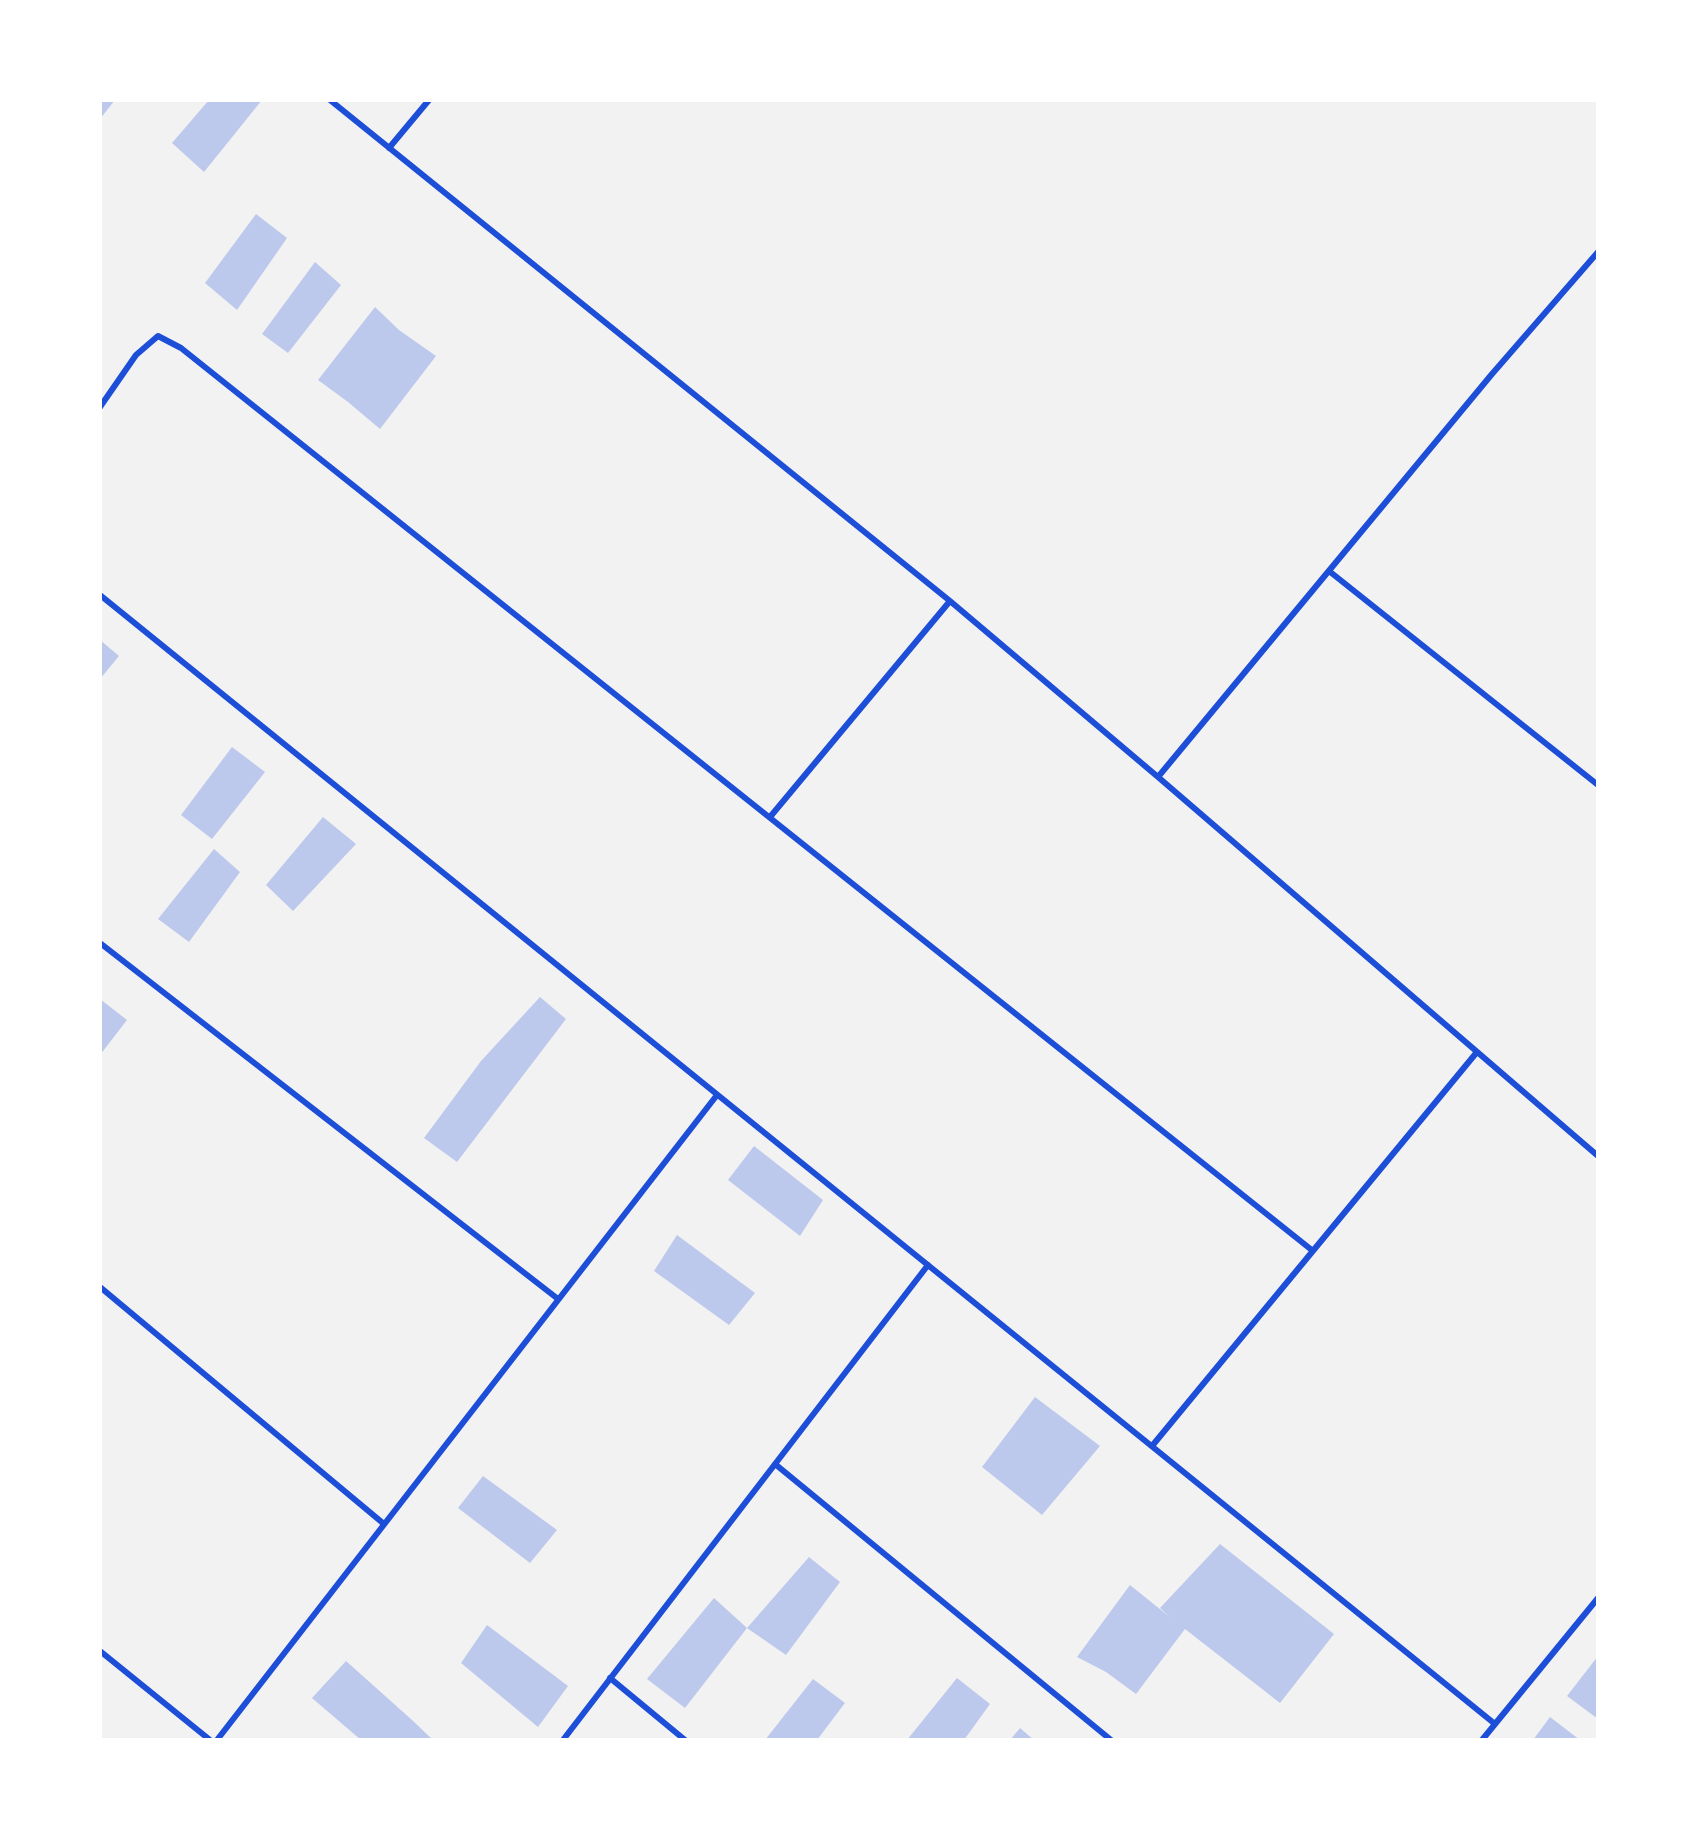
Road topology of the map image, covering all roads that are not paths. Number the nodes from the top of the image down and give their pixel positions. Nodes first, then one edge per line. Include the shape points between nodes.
1 (330, 100) edge
2 (429, 100) edge
3 (389, 148) junction
4 (1598, 252) edge
5 (100, 407) edge
6 (1329, 572) junction
7 (100, 596) edge
8 (950, 601) junction
9 (1158, 777) junction
10 (1598, 785) edge
11 (770, 817) junction
12 (100, 944) edge
13 (1477, 1052) junction
14 (717, 1095) junction
15 (1598, 1156) edge
16 (1313, 1251) junction
17 (928, 1265) junction
18 (100, 1287) edge
19 (558, 1299) junction
20 (1152, 1446) junction
21 (775, 1464) junction
22 (384, 1524) junction
23 (1598, 1598) edge
24 (100, 1651) edge
25 (610, 1678) junction
26 (1495, 1724) junction
27 (210, 1740) edge
28 (217, 1740) edge
29 (563, 1740) edge
30 (685, 1740) edge
31 (1111, 1740) edge
32 (1482, 1740) edge

1 - 3 street
2 - 3 street
3 - 8 street
4 - 6 street
5 - 11 street via 136,355 158,336 181,348
6 - 9 street
6 - 10 street
7 - 14 street
8 - 9 street
8 - 11 street
9 - 13 street
11 - 16 street
12 - 19 street
13 - 15 street
13 - 16 street
14 - 17 street
14 - 19 street
16 - 20 street
17 - 20 street
17 - 21 street
18 - 22 street
19 - 22 street
20 - 26 street
21 - 25 street
21 - 31 street
22 - 28 street
23 - 26 street
24 - 27 street
25 - 29 street
25 - 30 street
26 - 32 street

